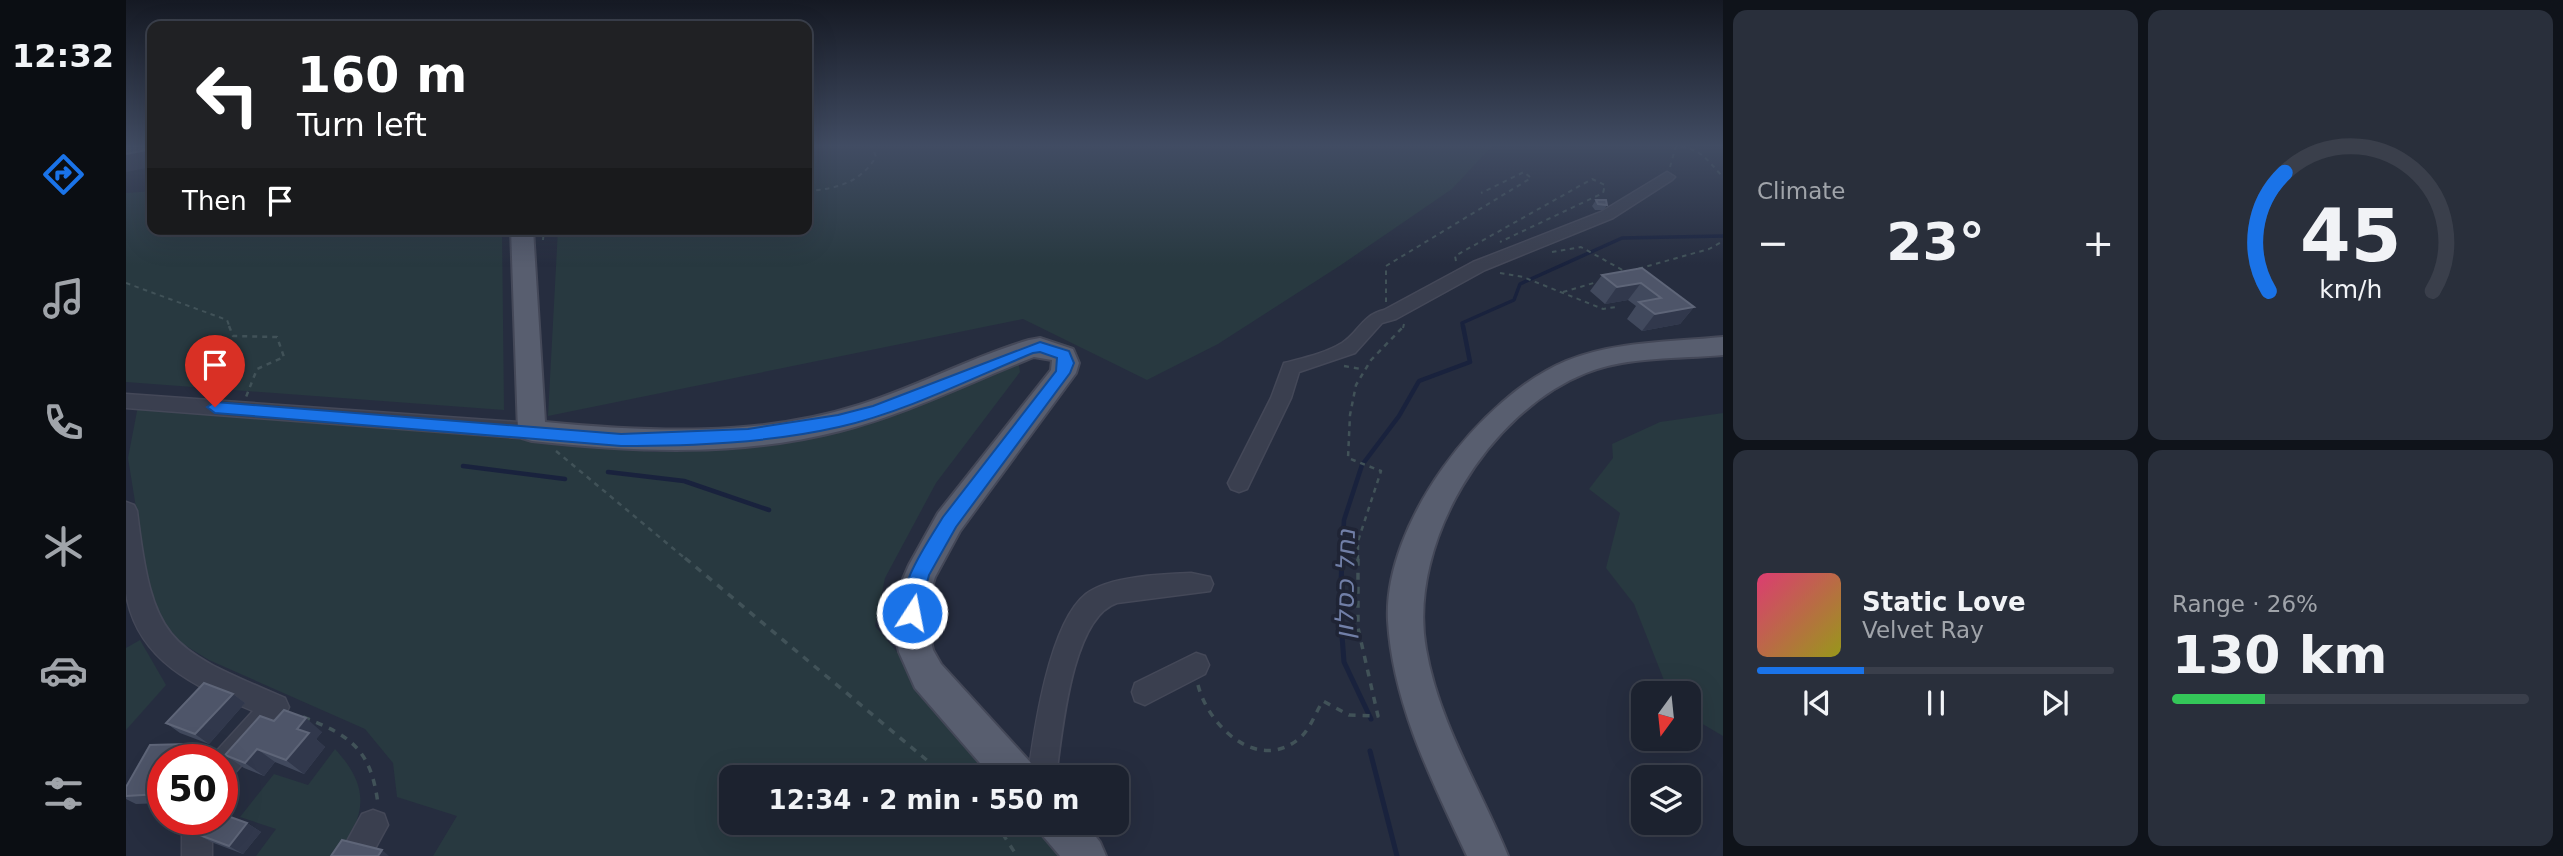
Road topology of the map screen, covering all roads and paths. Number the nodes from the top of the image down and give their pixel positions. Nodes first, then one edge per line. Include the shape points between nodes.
1 (843, 186) edge
2 (1494, 186) edge
3 (1518, 186) edge
4 (1580, 186) edge
5 (1605, 186) edge
6 (1653, 186) edge
7 (812, 191) edge
8 (1481, 193) dead end
9 (522, 235) edge
10 (1723, 241) edge
11 (1581, 247) dead end
12 (1487, 263) junction
13 (1626, 272) junction
14 (1616, 275) edge
15 (1523, 276) dead end
16 (1457, 278) junction
17 (1606, 279) edge
18 (1596, 282) junction
19 (126, 283) edge
20 (1606, 289) edge
21 (1563, 292) junction
22 (1616, 307) dead end
23 (1389, 315) junction
24 (1723, 346) edge
25 (130, 405) edge
26 (241, 409) junction
27 (532, 431) junction
28 (1239, 483) dead end
29 (126, 511) edge
30 (1201, 584) dead end
31 (1196, 665) joint
32 (1145, 692) dead end
33 (275, 707) junction
34 (238, 748) edge
35 (933, 765) edge
36 (1006, 765) edge
37 (1044, 765) edge
38 (373, 825) joint
39 (197, 835) edge
40 (1003, 835) edge
41 (1069, 835) edge
42 (197, 856) edge
43 (354, 856) edge
44 (1017, 856) edge
45 (1086, 856) edge
46 (1488, 856) edge

1 - 7 path
2 - 8 path
3 - 23 path via 1386,266 1384,292
4 - 16 path via 1455,256
5 - 12 path via 1603,193 1491,246
6 - 12 street via 1607,215
9 - 27 main road
10 - 13 path
11 - 13 path
12 - 16 street
13 - 14 path
15 - 21 path
16 - 23 street
17 - 18 path
18 - 20 path
18 - 21 path
19 - 26 path via 227,320 233,336 277,337 284,357 257,369
21 - 22 path via 1604,309
23 - 28 street via 1372,320 1351,347 1291,368
23 - 31 path via 1405,324 1374,355 1353,386 1348,458 1381,471 1358,541 1358,628 1377,716 1349,715 1323,701 1306,733 1295,741 1266,748 1233,743 1201,705
24 - 46 main road via 1604,360 1578,366 1539,385 1490,430 1459,470 1425,529 1405,587 1410,658 1443,763
25 - 26 street
26 - 27 street
27 - 35 path
27 - 36 main road via 673,440 803,428 878,410 1029,349 1040,347 1064,355 1063,373 950,522 912,597 911,628 928,676
29 - 33 street via 134,579 163,645 183,664
30 - 37 street via 1154,585 1096,601 1072,633
31 - 32 street
33 - 34 street
33 - 38 path via 335,729 356,742 376,779 378,805
38 - 43 street
39 - 42 street
40 - 44 path
41 - 45 main road

